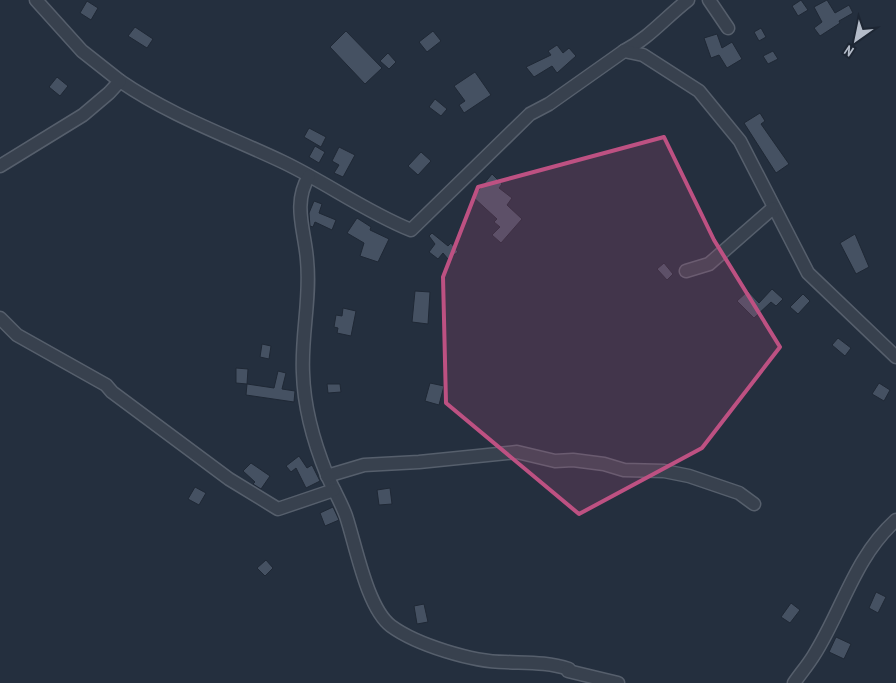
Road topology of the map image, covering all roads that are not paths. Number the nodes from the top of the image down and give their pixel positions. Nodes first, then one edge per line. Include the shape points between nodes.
1 (36, 0) edge
2 (688, 0) edge
3 (709, 0) edge
4 (728, 28) dead end
5 (624, 51) junction
6 (120, 82) junction
7 (0, 166) edge
8 (309, 176) junction
9 (773, 208) junction
10 (686, 271) dead end
11 (0, 318) edge
12 (896, 357) edge
13 (327, 476) junction
14 (334, 490) junction
15 (754, 504) dead end
16 (896, 520) edge
17 (618, 683) edge
18 (794, 683) edge

1 - 6 street via 82,51
2 - 5 street via 666,17 644,41
3 - 4 street
5 - 8 street via 530,114 411,230
5 - 9 street via 643,55 699,91 740,140
6 - 7 street via 83,115
6 - 8 street via 150,102
8 - 13 street via 302,186 299,209 308,260 303,373 313,438
9 - 10 street via 709,264
9 - 12 street via 808,273
11 - 14 street via 17,335 106,385 229,479 278,508
13 - 14 street
13 - 15 street via 364,465 517,452 555,461 573,460 624,470 664,471 690,476 739,493
14 - 17 street via 375,606 391,626 406,636 454,653 480,659 538,663
16 - 18 street via 855,571 815,654

